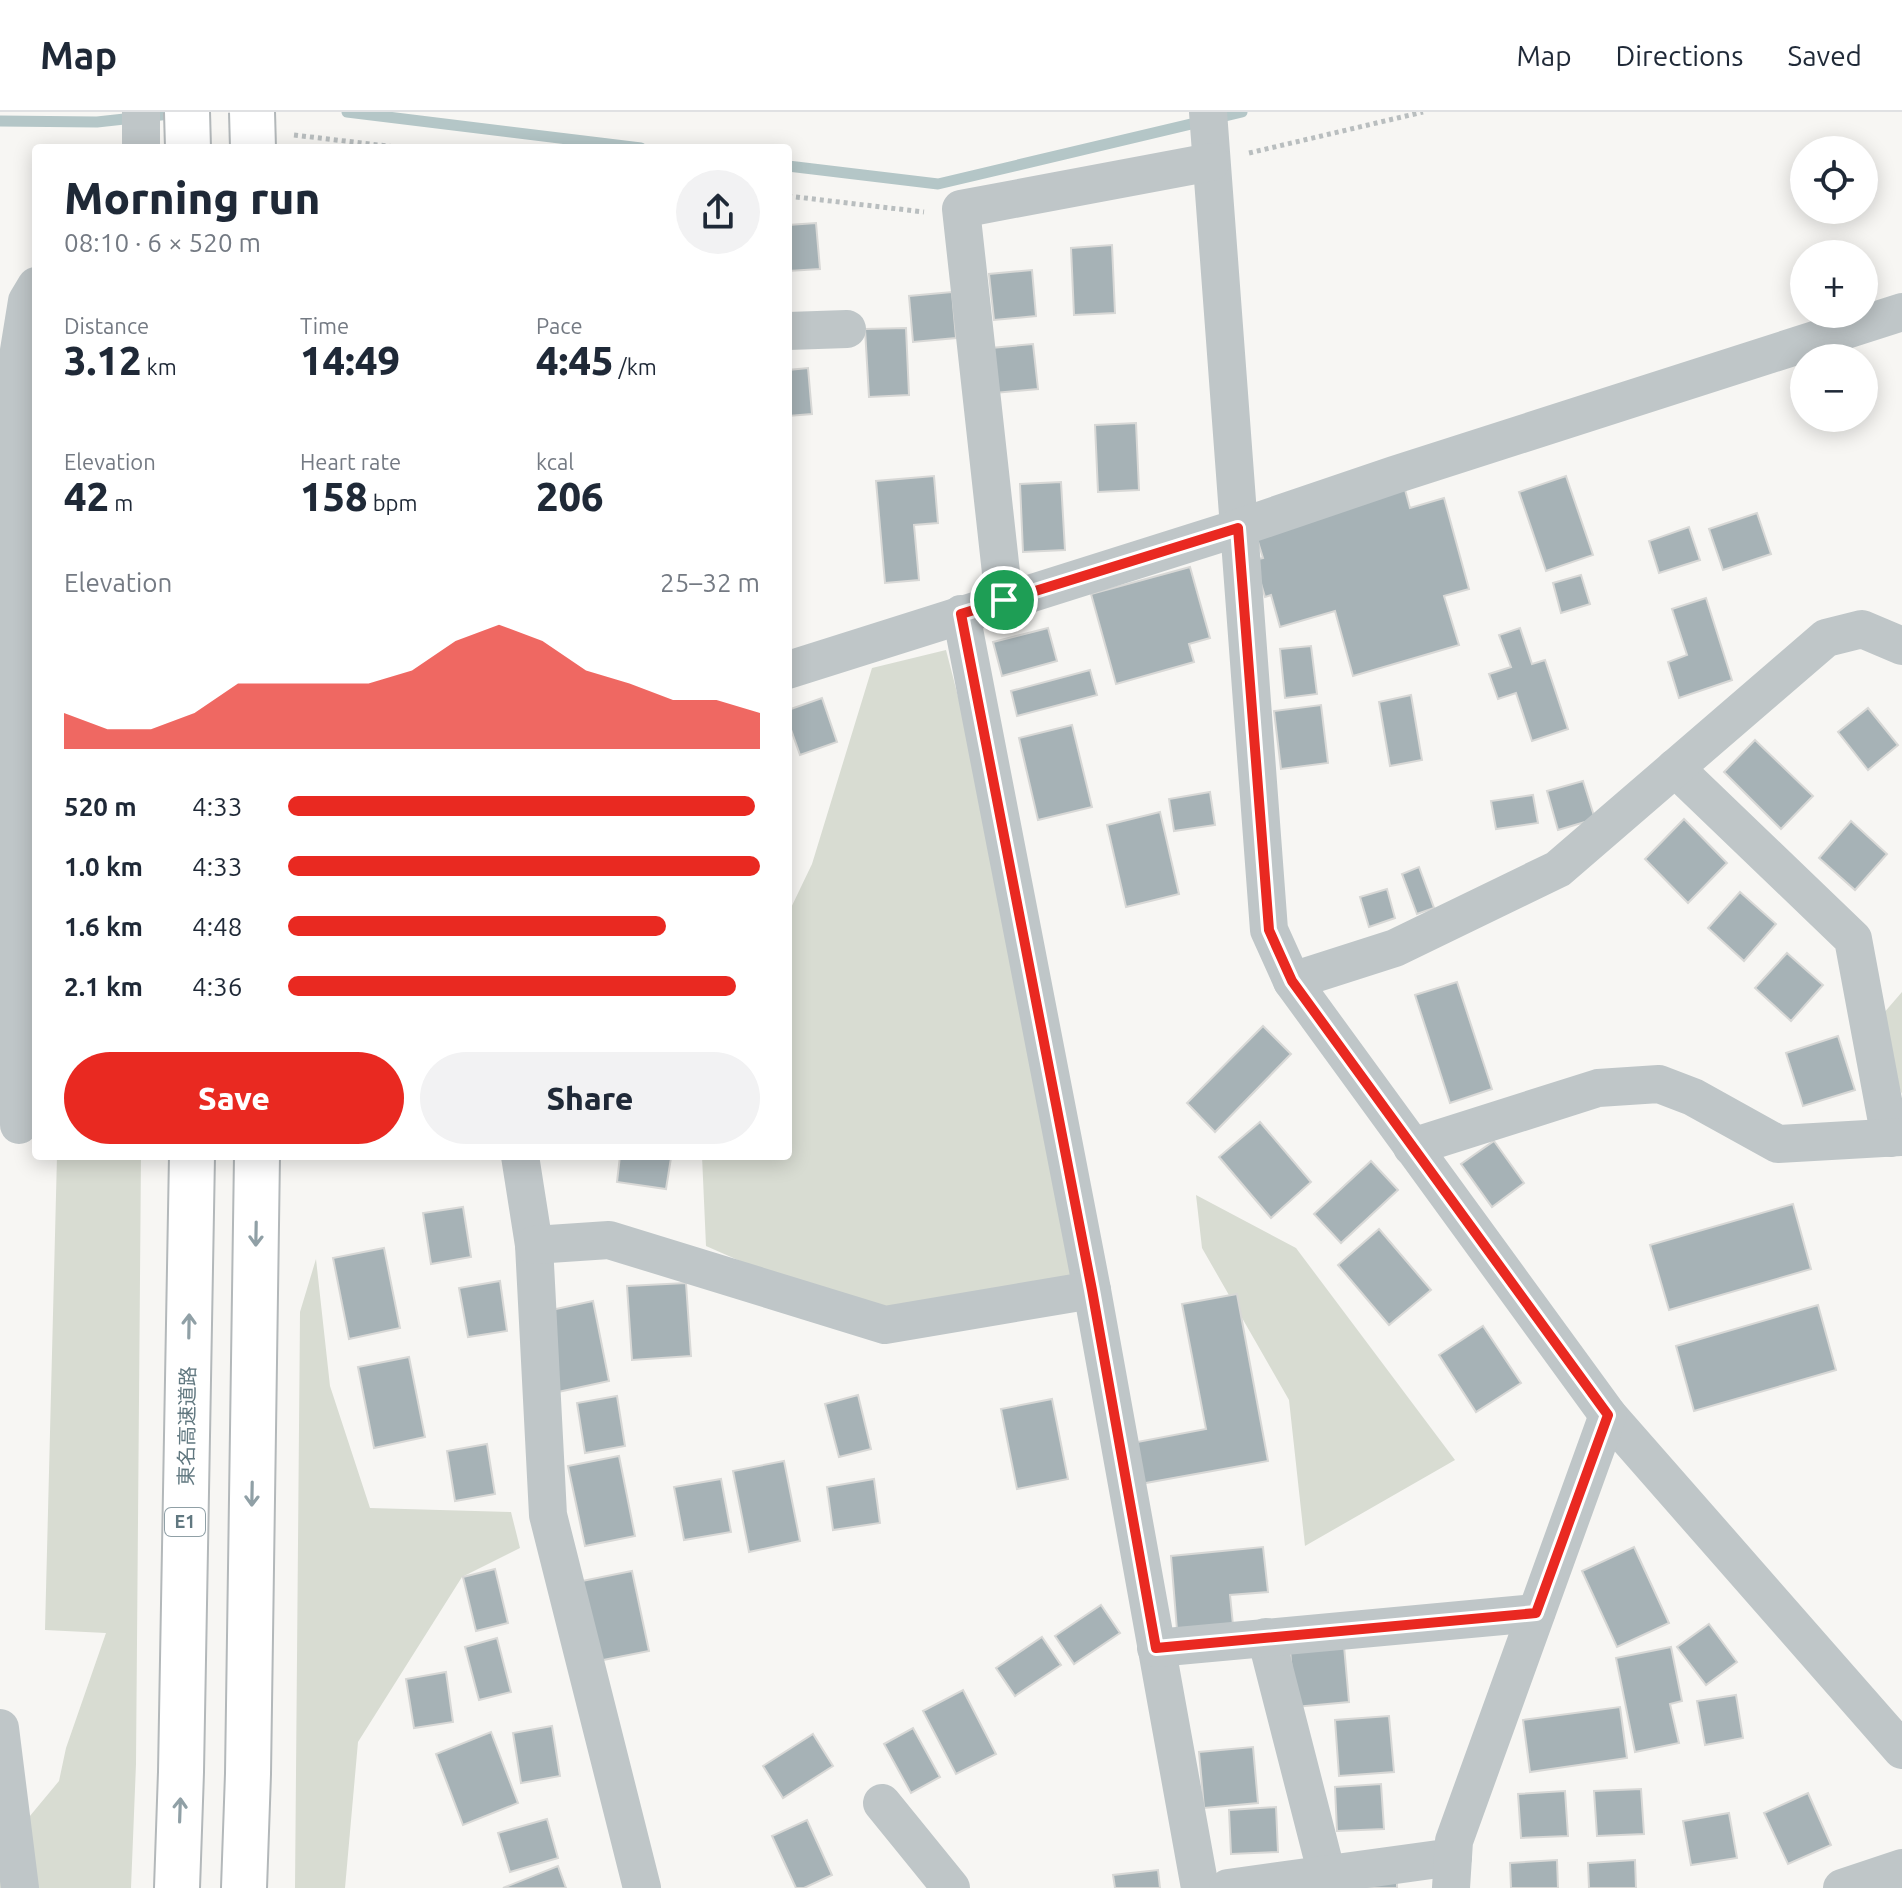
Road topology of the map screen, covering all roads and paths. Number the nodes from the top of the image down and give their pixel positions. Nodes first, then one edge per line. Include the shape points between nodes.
1 (141, 112) edge
2 (187, 112) edge
3 (252, 112) edge
4 (1423, 112) edge
5 (1209, 141) edge
6 (141, 144) edge
7 (188, 144) edge
8 (253, 144) edge
9 (792, 196) edge
10 (961, 209) junction
11 (32, 293) edge
12 (1902, 312) edge
13 (847, 329) dead end
14 (792, 331) edge
15 (1238, 528) junction
16 (1004, 600) junction
17 (961, 614) junction
18 (1902, 646) edge
19 (792, 669) edge
20 (1675, 768) junction
21 (1292, 981) junction
22 (18, 1125) edge
23 (1896, 1137) edge
24 (1412, 1147) junction
25 (192, 1160) edge
26 (257, 1160) edge
27 (521, 1160) edge
28 (534, 1245) junction
29 (1092, 1290) junction
30 (1608, 1415) junction
31 (1536, 1613) junction
32 (1266, 1637) junction
33 (1156, 1648) junction
34 (0, 1728) edge
35 (1902, 1750) edge
36 (882, 1803) dead end
37 (1902, 1868) edge
38 (1452, 1872) edge
39 (1327, 1875) junction
40 (20, 1888) edge
41 (177, 1888) edge
42 (244, 1888) edge
43 (642, 1888) edge
44 (951, 1888) edge
45 (1200, 1888) edge
46 (1228, 1888) edge
47 (1842, 1888) edge

1 - 6 street
2 - 7 highway, bridge
3 - 8 highway, bridge
4 - 5 path
5 - 10 street
5 - 15 street
9 - 10 path via 918,212
10 - 16 street
11 - 22 street via 17,363
12 - 15 street
13 - 14 street
15 - 16 street
15 - 21 street via 1269,930
16 - 17 street
17 - 19 street
17 - 29 street
18 - 20 street via 1862,629 1826,638
20 - 21 street via 1558,869 1395,948
20 - 23 street via 1853,939
21 - 24 street
23 - 24 street via 1778,1144 1659,1084 1598,1088
24 - 30 street
41 -> 25 highway, 東名高速道路 / E1
26 -> 42 highway
27 - 28 street
28 - 29 street via 609,1240 885,1325
28 - 43 street via 548,1515
29 - 33 street
30 - 31 street
30 - 35 street
31 - 32 street
31 - 38 street via 1454,1841
32 - 33 street
32 - 39 street
33 - 45 street
34 - 40 street
36 - 44 street
37 - 47 street
38 - 39 street
39 - 46 street

